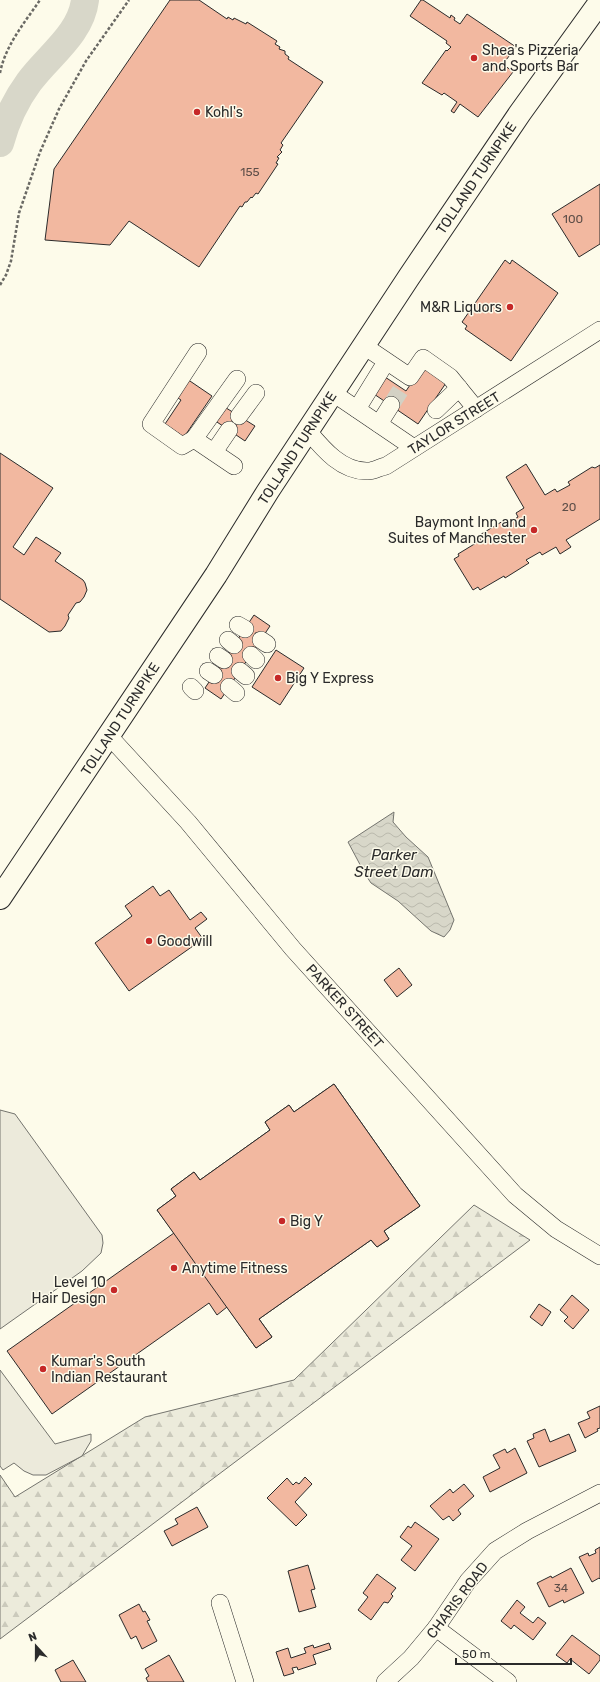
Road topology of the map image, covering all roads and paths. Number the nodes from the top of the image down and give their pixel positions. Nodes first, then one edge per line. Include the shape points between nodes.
1 (40, 0) edge
2 (129, 0) edge
3 (600, 2) edge
4 (0, 73) edge
5 (0, 285) edge
6 (600, 330) edge
7 (364, 346) junction
8 (198, 352) dead end
9 (398, 376) junction
10 (237, 379) dead end
11 (459, 388) junction
12 (256, 393) dead end
13 (334, 393) junction
14 (386, 402) tunnel mouth
15 (476, 409) junction
16 (436, 410) dead end
17 (239, 416) dead end
18 (369, 417) junction
19 (229, 430) dead end
20 (308, 431) junction
21 (194, 439) junction
22 (414, 448) junction
23 (214, 452) junction
24 (234, 466) dead end
25 (109, 736) junction
26 (0, 898) edge
27 (600, 1256) edge
28 (600, 1493) edge
29 (220, 1602) dead end
30 (436, 1628) junction
31 (245, 1682) edge
32 (384, 1682) edge
33 (508, 1682) edge

1 - 4 path via 11,46
2 - 5 path via 86,61 59,109 40,152 19,213 11,260
3 - 7 main road, TOLLAND TURNPIKE via 494,151
6 - 15 street, TAYLOR STREET
7 - 9 street
7 - 13 main road, TOLLAND TURNPIKE
8 - 21 street via 151,424 182,446
9 - 11 street via 423,358 450,377
9 - 18 street
10 - 21 street
11 - 15 street
11 - 16 street
12 - 17 street
13 - 18 street
13 - 20 main road, TOLLAND TURNPIKE
14 - 18 street
15 - 22 street, TAYLOR STREET
18 - 22 street
19 - 23 street
20 - 22 street, TAYLOR STREET via 326,452 348,468 368,471 386,466
20 - 25 main road, TOLLAND TURNPIKE
21 - 23 street
23 - 24 street
25 - 26 main road, TOLLAND TURNPIKE
25 - 27 street, PARKER STREET via 188,822 298,955 515,1195 556,1229
28 - 30 street, CHARIS ROAD via 527,1531 495,1551 468,1581
29 - 31 street
30 - 32 street, CHARIS ROAD via 411,1658
30 - 33 street

